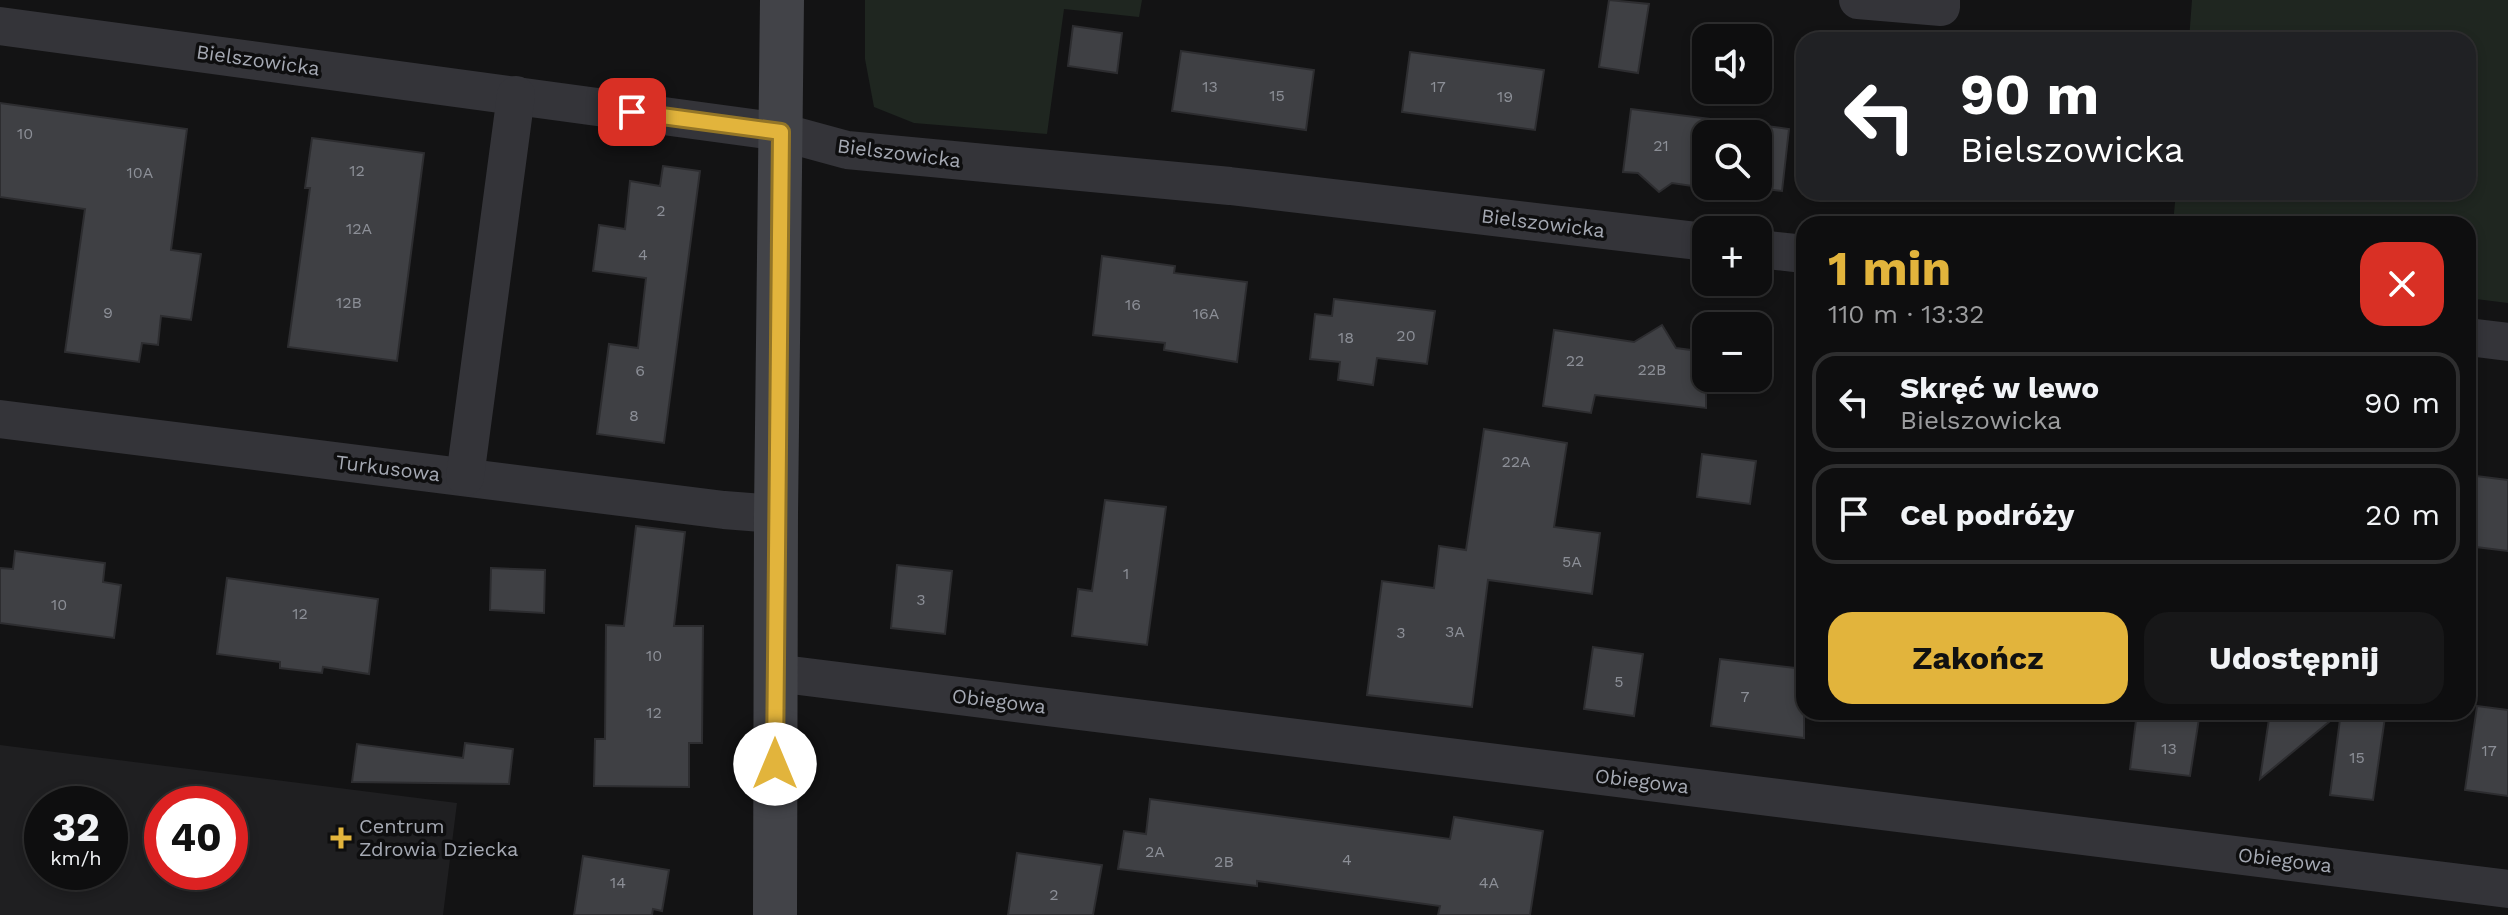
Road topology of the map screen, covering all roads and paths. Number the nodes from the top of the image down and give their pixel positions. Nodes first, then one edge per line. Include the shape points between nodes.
1 (782, 0) edge
2 (1858, 0) edge
3 (1941, 0) edge
4 (0, 26) edge
5 (516, 95) junction
6 (781, 132) junction
7 (1692, 240) edge
8 (1772, 251) edge
9 (1796, 253) edge
10 (2476, 338) edge
11 (2508, 342) edge
12 (0, 419) edge
13 (465, 477) junction
14 (776, 514) junction
15 (775, 673) junction
16 (2508, 889) edge
17 (775, 915) edge

1 - 6 street
2 - 3 street via 1941,7
4 - 5 street, Bielszowicka
5 - 6 street, Bielszowicka
5 - 13 street
6 - 7 street, Bielszowicka via 847,150 1230,186
6 - 14 street
8 - 9 street
10 - 11 street
12 - 13 street, Turkusowa
13 - 14 street, Turkusowa
14 - 15 street
15 - 16 street, Obiegowa
15 - 17 street

